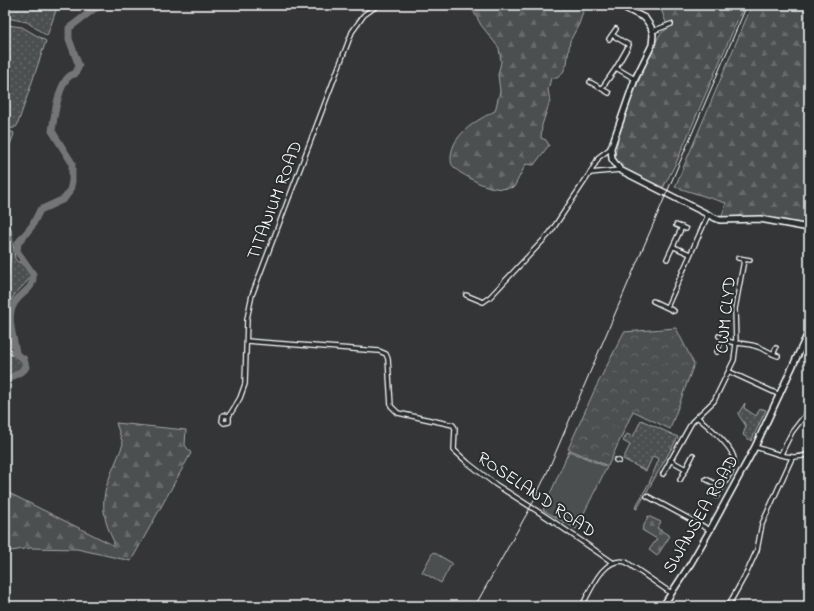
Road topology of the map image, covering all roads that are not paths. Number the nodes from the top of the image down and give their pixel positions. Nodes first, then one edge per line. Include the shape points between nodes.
1 (378, 5) edge
2 (618, 5) edge
3 (671, 24) dead end
4 (616, 29) dead end
5 (653, 32) junction
6 (612, 35) junction
7 (609, 39) dead end
8 (632, 41) dead end
9 (629, 45) junction
10 (616, 68) junction
11 (635, 79) junction
12 (590, 82) dead end
13 (602, 88) junction
14 (609, 93) dead end
15 (611, 148) junction
16 (620, 170) junction
17 (590, 173) junction
18 (708, 214) junction
19 (676, 225) dead end
20 (809, 228) edge
21 (674, 247) junction
22 (690, 254) junction
23 (738, 258) dead end
24 (667, 259) dead end
25 (744, 260) junction
26 (750, 260) dead end
27 (466, 295) dead end
28 (653, 301) dead end
29 (667, 307) junction
30 (674, 312) dead end
31 (809, 331) edge
32 (246, 341) junction
33 (736, 344) junction
34 (776, 348) dead end
35 (717, 352) dead end
36 (773, 354) junction
37 (778, 356) dead end
38 (730, 372) junction
39 (780, 395) junction
40 (809, 410) edge
41 (229, 416) dead end
42 (697, 417) junction
43 (755, 447) junction
44 (781, 454) junction
45 (809, 454) edge
46 (693, 455) dead end
47 (792, 458) junction
48 (670, 460) junction
49 (686, 469) junction
50 (663, 474) dead end
51 (706, 479) dead end
52 (680, 480) dead end
53 (721, 488) junction
54 (647, 496) dead end
55 (717, 496) dead end
56 (710, 530) junction
57 (612, 562) junction
58 (671, 593) junction
59 (582, 606) edge
60 (663, 606) edge
61 (728, 606) edge

1 - 32 street, TITANIUM ROAD via 364,15 352,32 252,295
2 - 5 street via 645,18
3 - 5 street
4 - 6 street
5 - 11 street via 652,45
6 - 7 street
6 - 9 street
8 - 9 street
9 - 10 street
10 - 11 street
10 - 13 street
11 - 15 street
12 - 13 street
13 - 14 street
15 - 16 street via 612,159
15 - 17 street via 599,156
16 - 17 street
16 - 18 street
17 - 27 street via 550,233 490,297 483,302
18 - 20 street via 720,220 760,220
18 - 22 street
19 - 21 street via 684,228
21 - 22 street
21 - 24 street
22 - 29 street
23 - 25 street, CWM CLYD
25 - 26 street, CWM CLYD
25 - 33 street, CWM CLYD via 735,309
28 - 29 street
29 - 30 street
31 - 39 street, SWANSEA ROAD
32 - 41 street, TITANIUM ROAD via 244,389
32 - 57 street, ROSELAND ROAD via 379,351 386,354 391,406 394,410 453,425 454,450 468,463 495,484
33 - 35 street via 721,338
33 - 36 street via 750,345
33 - 38 street, CWM CLYD
34 - 36 street
36 - 37 street
38 - 39 street, CWM CLYD
38 - 42 street, CWM CLYD via 714,401
39 - 43 street, SWANSEA ROAD
40 - 44 street via 792,432
42 - 48 street, CWM CLYD
42 - 53 street via 731,450 734,459
43 - 44 street
43 - 56 street, SWANSEA ROAD
44 - 47 street
45 - 47 street
46 - 49 street
47 - 61 street via 762,524 757,550
48 - 49 street
48 - 50 street, CWM CLYD
49 - 52 street
51 - 53 street
53 - 55 street
54 - 56 street via 650,500
56 - 58 street, SWANSEA ROAD via 692,564
57 - 58 street, SWANSEA ROAD via 626,562
57 - 59 street
58 - 60 street

